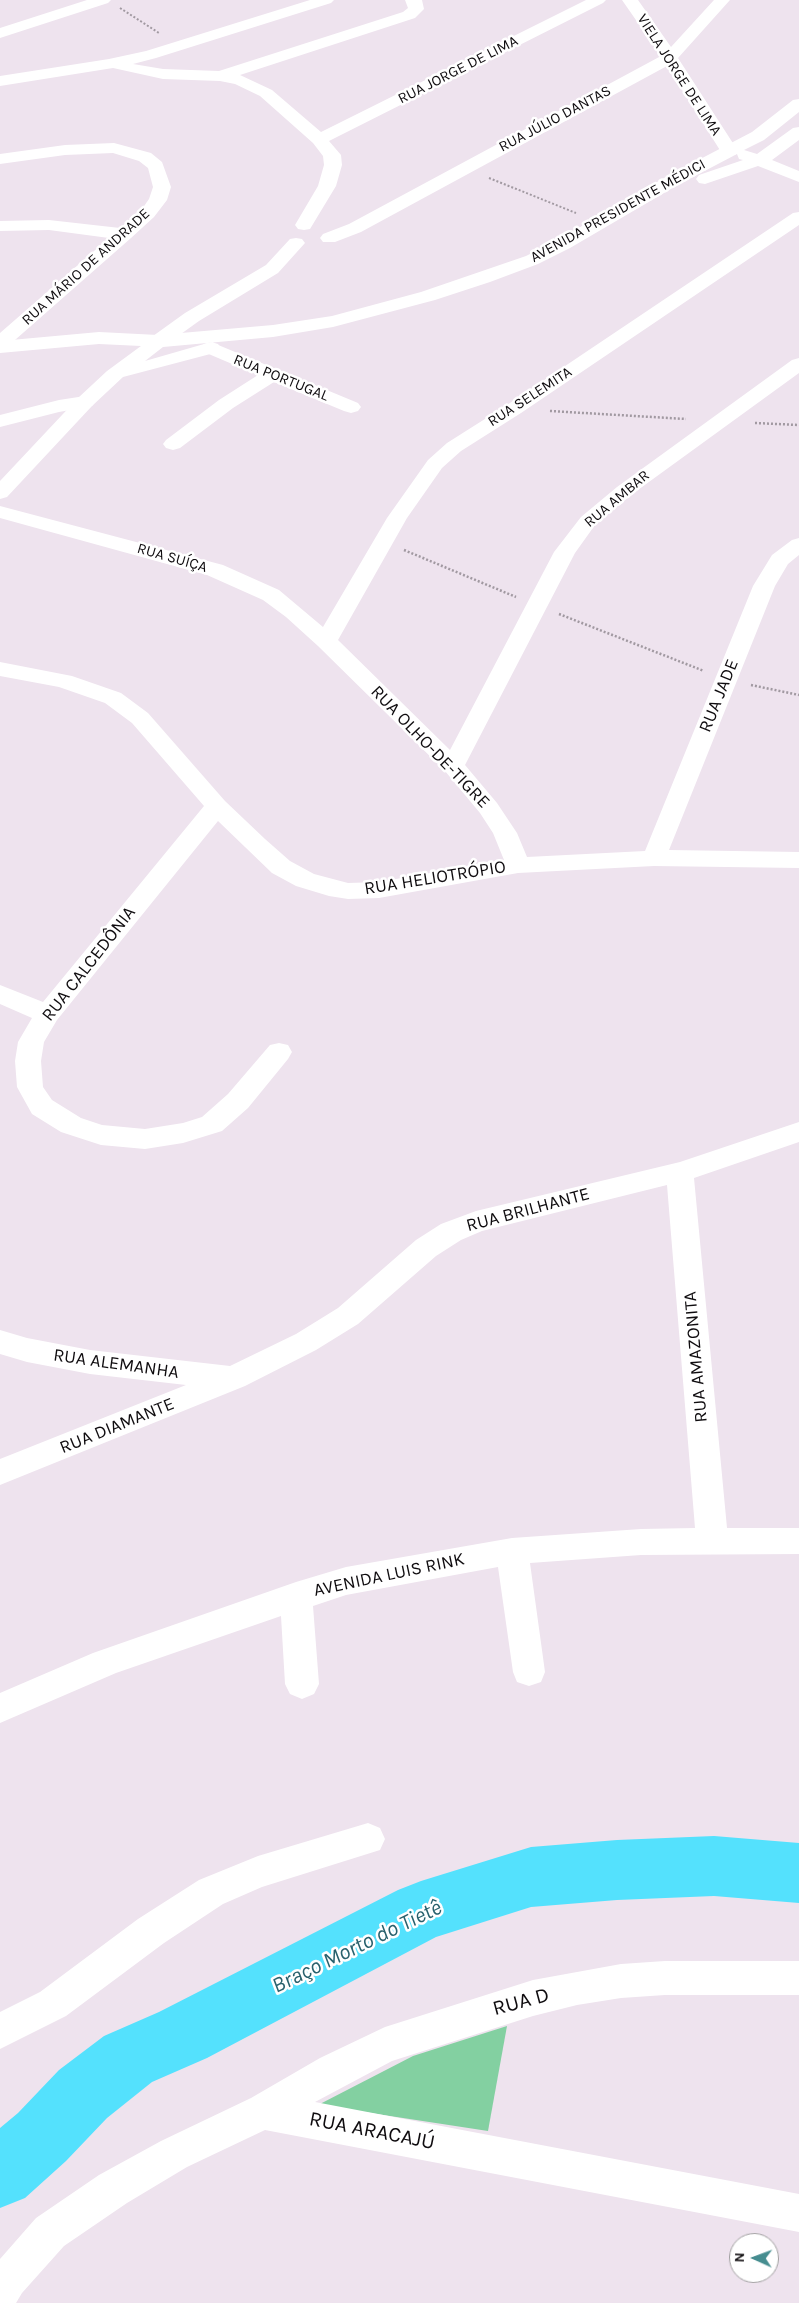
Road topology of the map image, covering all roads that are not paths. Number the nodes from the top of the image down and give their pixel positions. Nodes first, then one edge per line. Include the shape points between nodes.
1 (326, 0) edge
2 (413, 0) edge
3 (598, 0) edge
4 (630, 0) edge
5 (722, 0) edge
6 (109, 3) edge
7 (0, 33) edge
8 (670, 58) junction
9 (109, 64) junction
10 (220, 76) junction
11 (0, 81) edge
12 (798, 111) edge
13 (799, 132) edge
14 (319, 139) junction
15 (725, 153) junction
16 (0, 159) edge
17 (760, 160) junction
18 (799, 177) edge
19 (799, 217) edge
20 (304, 225) junction
21 (0, 226) edge
22 (327, 233) junction
23 (124, 234) junction
24 (304, 247) junction
25 (160, 340) junction
26 (0, 345) edge
27 (211, 348) junction
28 (799, 364) edge
29 (114, 375) junction
30 (271, 375) junction
31 (84, 402) junction
32 (351, 407) dead end
33 (4, 420) edge
34 (62, 424) junction
35 (173, 444) dead end
36 (0, 494) edge
37 (0, 512) edge
38 (799, 544) edge
39 (326, 640) junction
40 (0, 669) edge
41 (453, 766) junction
42 (217, 806) junction
43 (654, 858) junction
44 (799, 860) edge
45 (518, 865) junction
46 (0, 994) edge
47 (47, 1014) junction
48 (279, 1052) dead end
49 (799, 1132) edge
50 (680, 1172) junction
51 (0, 1342) edge
52 (234, 1378) junction
53 (0, 1472) edge
54 (712, 1541) junction
55 (799, 1541) edge
56 (512, 1551) junction
57 (296, 1596) junction
58 (529, 1672) dead end
59 (302, 1684) dead end
60 (0, 1708) edge
61 (368, 1839) dead end
62 (799, 1978) edge
63 (0, 2031) edge
64 (264, 2111) junction
65 (799, 2213) edge
66 (0, 2292) edge

1 - 9 street via 181,46
2 - 10 street via 416,9 409,16
3 - 14 street, RUA JORGE DE LIMA
4 - 8 street, VIELA JORGE DE LIMA
5 - 8 street, RUA JÚLIO DANTAS
6 - 7 street
8 - 15 street, VIELA JORGE DE LIMA
8 - 22 street, RUA JÚLIO DANTAS via 355,228
9 - 10 street via 163,74
9 - 11 street
10 - 14 street via 240,80 266,93
12 - 15 street, AVENIDA PRESIDENTE MÉDICI
12 - 17 street via 798,124 771,143
13 - 17 street, AVENIDA PRESIDENTE MÉDICI
14 - 20 street via 332,155 332,173
15 - 17 street
15 - 25 street, AVENIDA PRESIDENTE MÉDICI via 564,244 532,260 464,284 333,321 273,331
16 - 23 street, RUA MÁRIO DE ANDRADE via 94,148 114,148 145,157 156,166 162,187 158,200 148,213
17 - 18 street
17 - 27 street, AVENIDA PRESIDENTE MÉDICI via 657,199 538,264 479,287 339,330 286,341
19 - 39 street, RUA SELEMITA via 454,447 426,475 387,533
20 - 22 street, RUA JÚLIO DANTAS
20 - 24 street via 294,228 289,234 291,240
21 - 23 street via 50,225
22 - 24 street, RUA JÚLIO DANTAS via 316,244
23 - 26 street, RUA MÁRIO DE ANDRADE
24 - 25 street, RUA JÚLIO DANTAS via 294,263 272,269
25 - 26 street via 99,338
25 - 27 street, AVENIDA PRESIDENTE MÉDICI
25 - 29 street
27 - 29 street
27 - 30 street, RUA PORTUGAL
28 - 41 street, RUA AMBAR via 617,496 588,522 574,539 536,606
29 - 31 street
30 - 32 street, RUA PORTUGAL
30 - 35 street
31 - 33 street
31 - 34 street
33 - 34 street
34 - 36 street
37 - 39 street, RUA SUÍÇA via 161,554 223,574 270,595
38 - 43 street, RUA JADE via 780,560 764,586
39 - 41 street, RUA OLHO-DE-TIGRE
40 - 42 street, RUA HELIOTRÓPIO via 64,681 113,698 140,718
41 - 45 street, RUA OLHO-DE-TIGRE via 489,808 505,833
42 - 45 street, RUA HELIOTRÓPIO via 281,867 329,888 379,890
42 - 47 street, RUA CALCEDÔNIA
43 - 44 street, RUA HELIOTRÓPIO
43 - 45 street, RUA HELIOTRÓPIO
46 - 47 street
47 - 48 street, RUA CALCEDÔNIA via 31,1042 28,1062 30,1087 42,1107 71,1125 101,1135 145,1140 212,1124 238,1101
49 - 50 street, RUA BRILHANTE
50 - 52 street, RUA BRILHANTE via 505,1213 451,1232 426,1248 348,1316 306,1342
50 - 54 street, RUA AMAZONITA
51 - 52 street, RUA ALEMANHA via 90,1362
52 - 53 street, RUA DIAMANTE
54 - 55 street, AVENIDA LUIS RINK
54 - 56 street, AVENIDA LUIS RINK via 641,1542
56 - 57 street, AVENIDA LUIS RINK via 346,1581
56 - 58 street
57 - 59 street
57 - 60 street, AVENIDA LUIS RINK via 106,1663
61 - 63 street via 258,1872 211,1892 151,1931 53,2004
62 - 64 street, RUA D via 621,1981 533,1998 385,2046
64 - 65 street, RUA ARACAJÚ
64 - 66 street via 174,2154 50,2232

